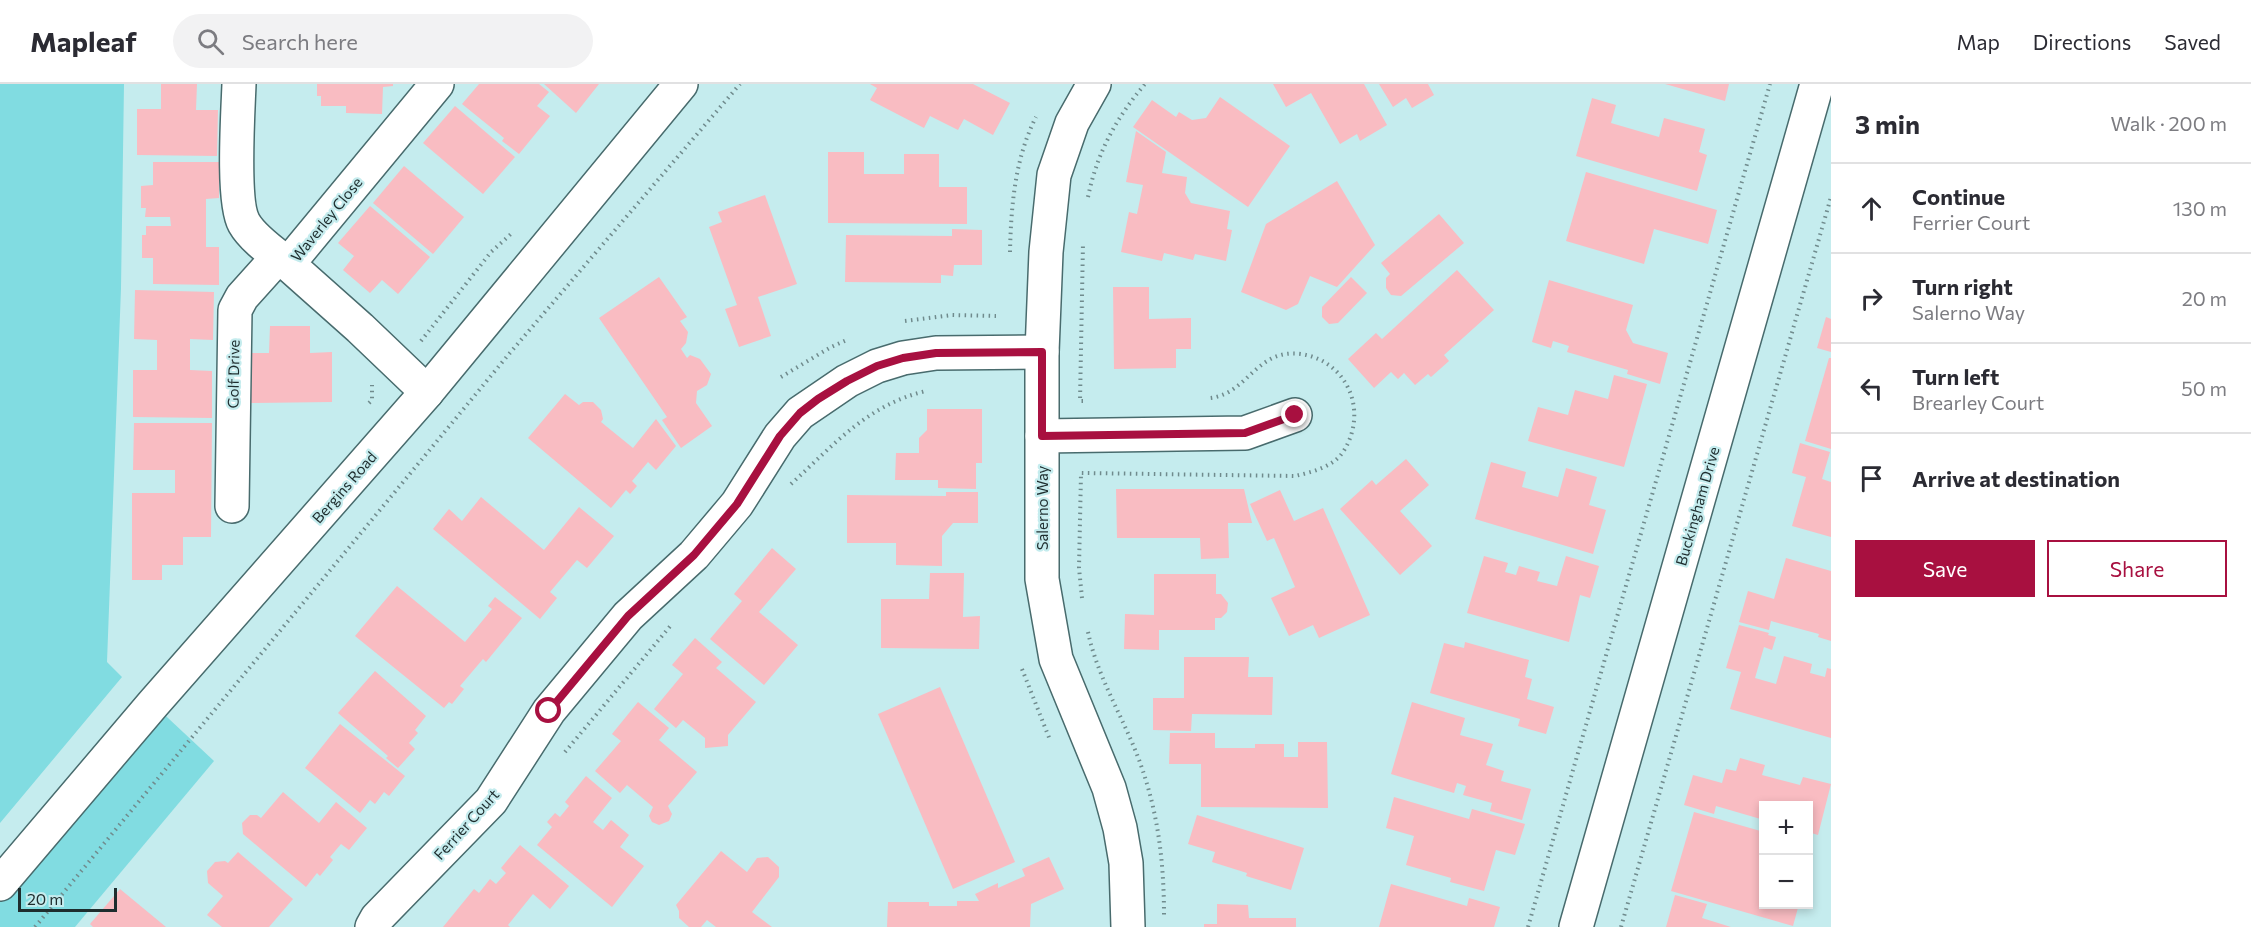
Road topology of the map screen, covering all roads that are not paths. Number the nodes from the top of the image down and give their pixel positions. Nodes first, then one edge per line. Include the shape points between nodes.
1 (239, 84) edge
2 (436, 84) edge
3 (681, 84) edge
4 (1094, 84) edge
5 (1817, 84) edge
6 (283, 260) junction
7 (1042, 352) junction
8 (427, 392) junction
9 (1295, 415) dead end
10 (1042, 436) junction
11 (232, 506) dead end
12 (0, 884) edge
13 (372, 927) edge
14 (1128, 927) edge
15 (1576, 927) edge

1 - 6 street via 238,188 243,222
2 - 6 street, Waverley Close
3 - 8 street, Bergins Road
4 - 7 street, Salerno Way via 1072,123 1054,175
5 - 15 street, Buckingham Drive
6 - 8 street, Waverley Close
6 - 11 street, Golf Drive via 242,297 235,310
7 - 10 street, Salerno Way
7 - 13 street, Ferrier Court via 936,353 903,358 847,381 800,413 780,436 737,504 694,555 628,616 549,711 491,801
8 - 12 street, Bergins Road
9 - 10 street via 1245,433
10 - 14 street, Salerno Way via 1042,579 1049,625 1056,659 1109,788 1120,828 1126,863

